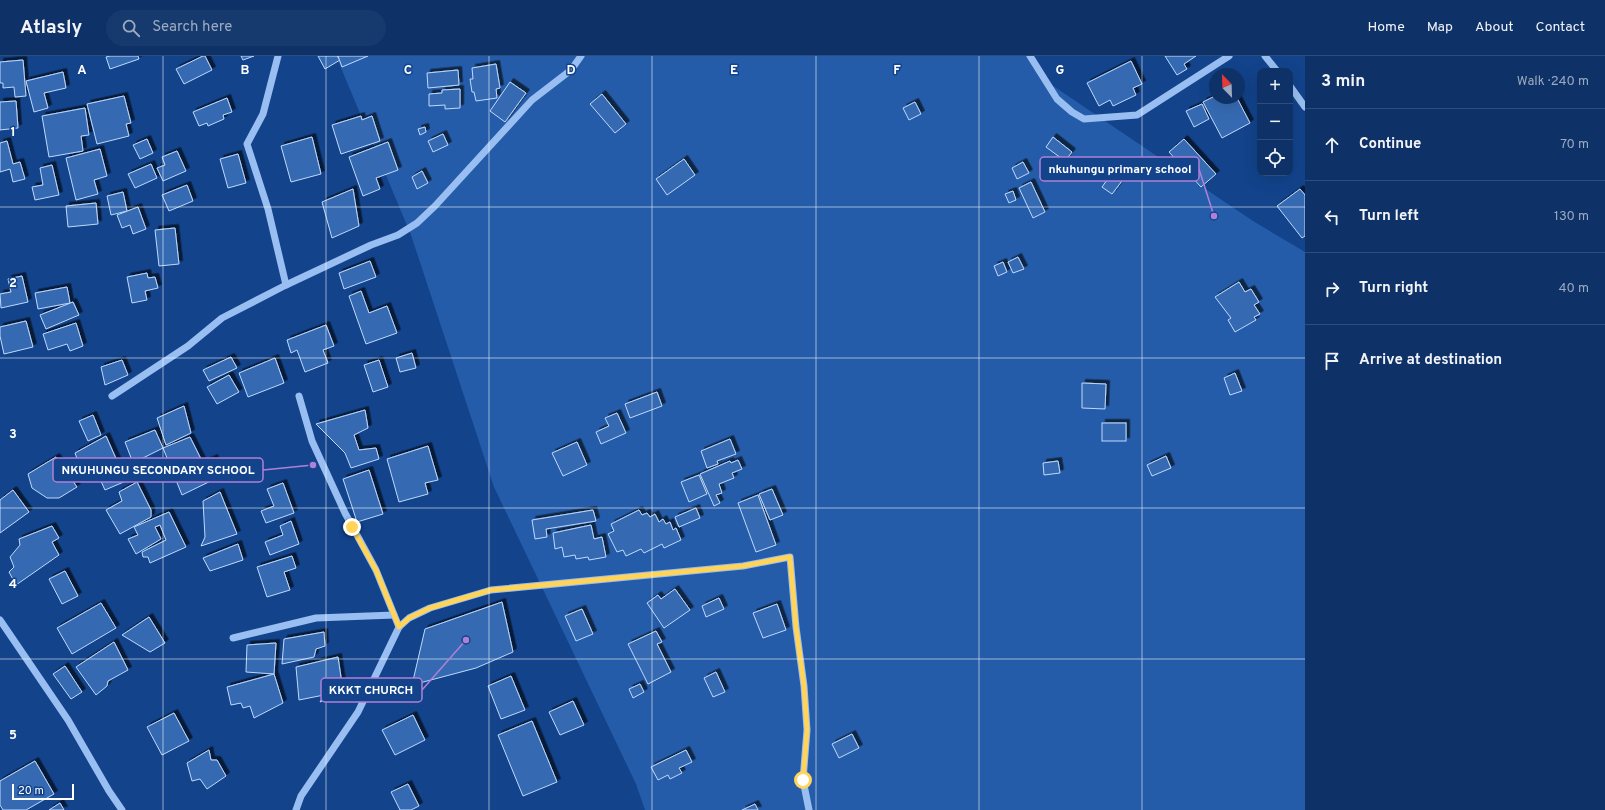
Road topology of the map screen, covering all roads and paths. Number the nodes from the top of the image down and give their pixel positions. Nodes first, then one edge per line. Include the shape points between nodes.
1 (278, 56) edge
2 (581, 56) edge
3 (1030, 56) edge
4 (1229, 56) edge
5 (1265, 56) edge
6 (1275, 68) edge
7 (1293, 90) edge
8 (1305, 107) edge
9 (286, 285) junction
10 (112, 396) dead end
11 (299, 396) dead end
12 (394, 615) junction
13 (0, 620) edge
14 (399, 627) junction
15 (234, 638) dead end
16 (122, 810) edge
17 (296, 810) edge
18 (809, 810) edge

1 - 9 street via 263,114 247,144 268,209
2 - 9 street via 570,70 532,100 417,223 398,235
3 - 4 street via 1057,99 1084,119 1137,116
5 - 6 street
7 - 8 street
9 - 10 street via 222,318 188,346
11 - 12 street via 312,441 344,513 376,570
12 - 14 street
12 - 15 street via 316,618
13 - 16 street via 68,720
14 - 17 street via 358,712 301,796
14 - 18 street via 409,618 430,608 491,590 743,566 790,557 804,686 807,730 803,780

